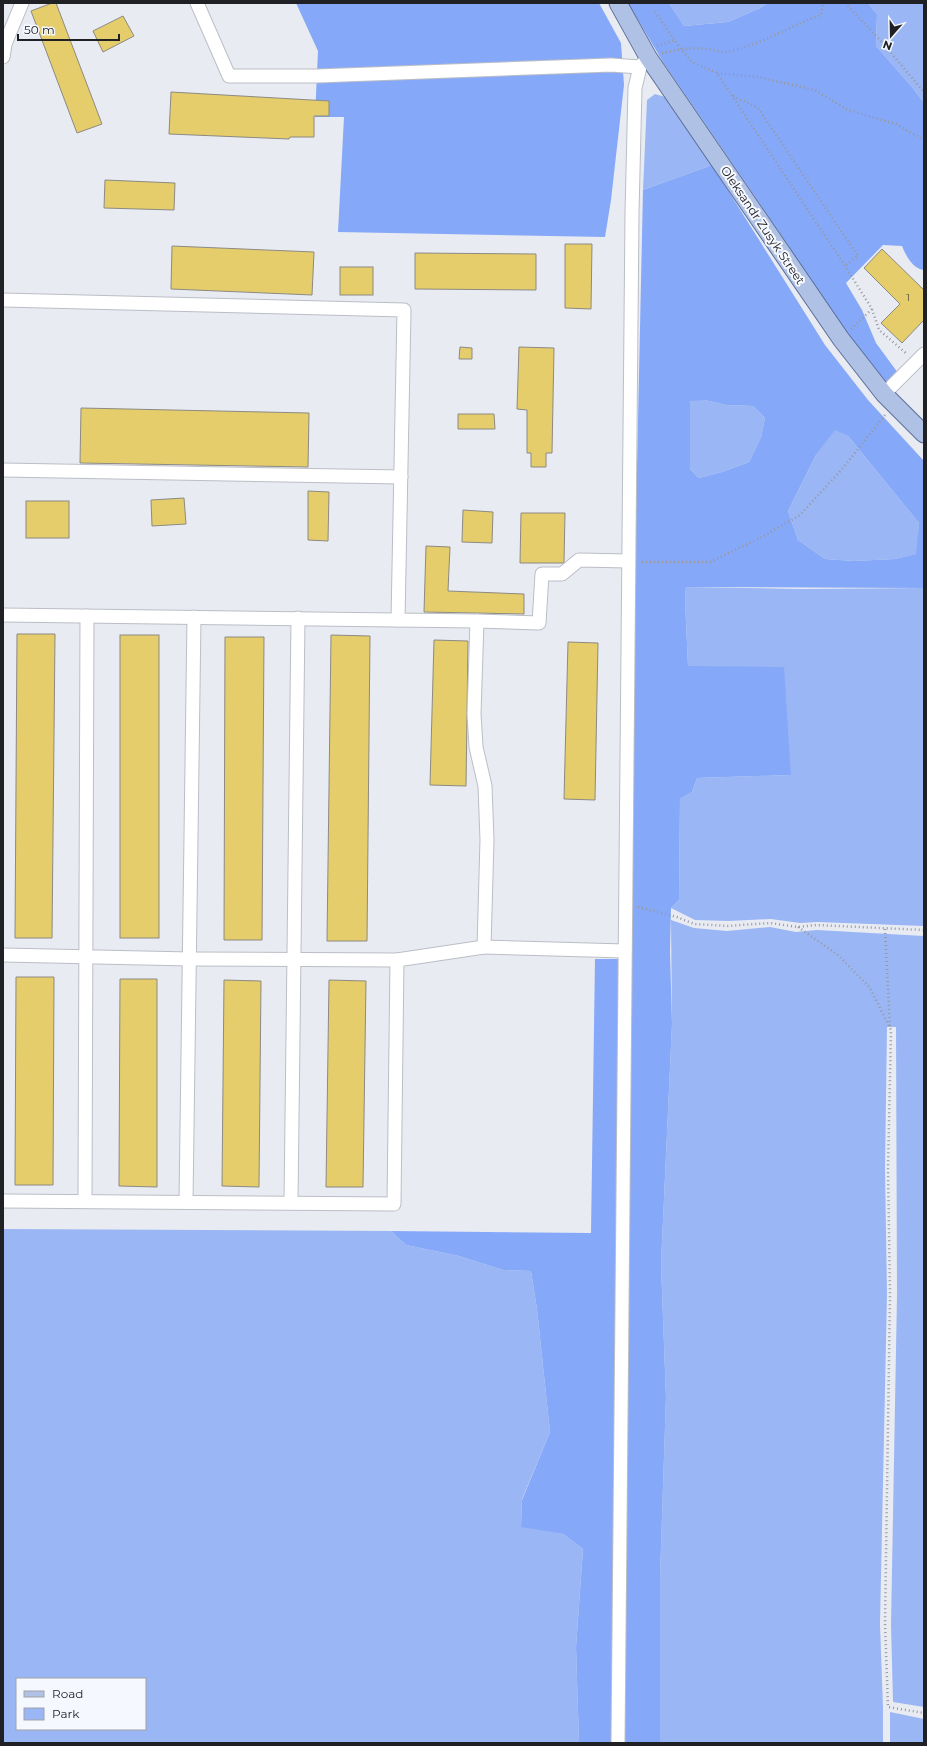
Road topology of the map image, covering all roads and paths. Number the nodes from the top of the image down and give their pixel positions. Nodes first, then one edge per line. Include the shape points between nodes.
1 (22, 3) edge
2 (197, 3) edge
3 (618, 3) edge
4 (823, 3) edge
5 (845, 3) edge
6 (655, 12) dead end
7 (681, 49) junction
8 (3, 57) edge
9 (644, 62) junction
10 (717, 73) junction
11 (924, 92) edge
12 (732, 96) junction
13 (924, 140) edge
14 (845, 266) junction
15 (3, 300) edge
16 (872, 309) junction
17 (841, 339) junction
18 (921, 357) edge
19 (889, 399) junction
20 (924, 434) edge
21 (3, 470) edge
22 (401, 477) junction
23 (628, 561) junction
24 (3, 615) edge
25 (87, 616) junction
26 (194, 617) junction
27 (298, 618) junction
28 (398, 620) junction
29 (477, 621) junction
30 (625, 904) junction
31 (798, 927) junction
32 (885, 929) junction
33 (924, 930) edge
34 (484, 947) junction
35 (625, 951) junction
36 (3, 955) edge
37 (87, 956) junction
38 (190, 959) junction
39 (294, 960) junction
40 (397, 960) junction
41 (890, 1030) junction
42 (3, 1201) edge
43 (85, 1201) junction
44 (186, 1202) junction
45 (291, 1203) junction
46 (924, 1713) edge
47 (618, 1743) edge

1 - 8 street via 5,44
2 - 9 street via 229,76 316,76
3 - 9 main road, Oleksandr Zusyk Street
4 - 7 path via 821,15 797,23 756,44 724,53 704,48
5 - 11 path
6 - 7 path
7 - 9 path
7 - 10 path via 692,62
9 - 17 main road, Oleksandr Zusyk Street
9 - 23 street via 635,88 634,104
10 - 12 path
10 - 13 path via 758,77 816,90 848,110 896,124
12 - 14 path
12 - 14 path via 758,108 858,256
14 - 16 path
15 - 22 street via 404,310
16 - 17 path
16 - 18 path via 879,330 899,349
17 - 19 main road, Oleksandr Zusyk Street
18 - 19 street
19 - 20 main road, Oleksandr Zusyk Street
19 - 23 path via 843,468 800,515 710,562
21 - 22 street
22 - 28 street
23 - 29 street via 579,560 562,574 542,574 539,623
23 - 30 street
24 - 25 street
25 - 26 street
25 - 37 street
26 - 27 street
26 - 38 street
27 - 28 street
27 - 39 street
28 - 29 street
29 - 34 street via 474,714 476,747 485,786 487,840
30 - 31 path via 694,924 727,926 770,923
30 - 35 street
31 - 32 path via 816,925
31 - 41 path via 838,955 870,988
32 - 33 path
32 - 41 path
34 - 35 street
34 - 40 street
35 - 47 street
36 - 37 street
37 - 38 street
37 - 43 street
38 - 39 street
38 - 44 street
39 - 40 street
39 - 45 street
40 - 45 street via 394,1204
41 - 46 path via 890,1294 885,1624 888,1707
42 - 43 street
43 - 44 street
44 - 45 street

